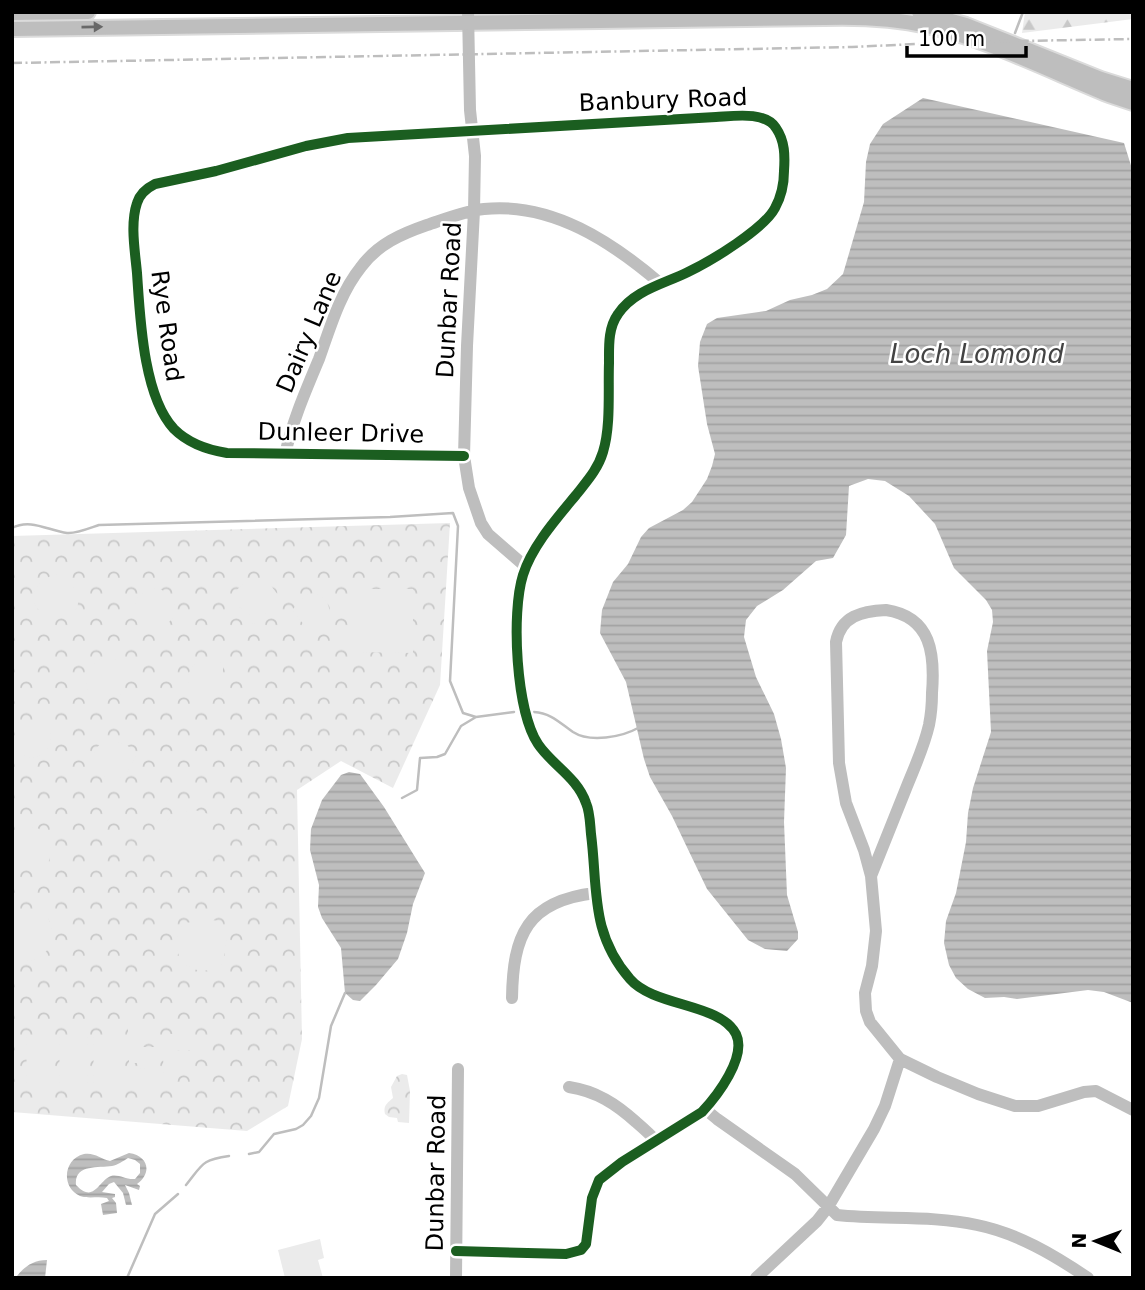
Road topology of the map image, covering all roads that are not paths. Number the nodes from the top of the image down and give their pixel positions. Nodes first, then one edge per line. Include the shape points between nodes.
1 (88, 12) edge
2 (919, 12) edge
3 (468, 17) edge
4 (18, 21) edge
5 (1133, 89) edge
6 (1133, 103) edge
7 (472, 132) junction
8 (155, 184) joint
9 (474, 211) junction
10 (661, 284) junction
11 (217, 451) joint
12 (285, 455) junction
13 (464, 456) junction
14 (526, 567) junction
15 (871, 876) junction
16 (596, 893) junction
17 (513, 998) dead end
18 (900, 1059) junction
19 (458, 1069) dead end
20 (569, 1087) dead end
21 (705, 1109) junction
22 (1133, 1110) edge
23 (656, 1141) junction
24 (828, 1207) junction
25 (457, 1251) junction
26 (456, 1278) edge
27 (757, 1278) edge
28 (1087, 1278) edge

1 - 4 main road
2 - 5 main road via 983,31
4 -> 3 main road
3 - 6 main road via 884,19 967,37
3 - 7 street, Dunbar Road
7 - 8 street, Banbury Road via 348,138
7 - 9 street, Dunbar Road
7 - 10 street, Banbury Road via 716,117 761,117 770,122 782,141 785,159 775,210 725,250
8 - 11 street, Rye Road via 141,194 134,220 140,315 150,379 174,429 197,445
9 - 10 street, Dairy Lane via 509,208 561,219 617,250
9 - 12 street, Dairy Lane via 403,233 377,249 360,267 337,313
9 - 13 street, Dunbar Road
10 - 14 street, Banbury Road via 627,302 613,323 604,450 597,468 551,526
11 - 12 street, Dunleer Drive
12 - 13 street, Dunleer Drive
13 - 14 street, Dunbar Road via 481,523
14 - 16 street, Banbury Road via 517,630 523,706 536,740 572,779 587,806
15 - 15 street via 846,803 839,763 836,642 847,621 858,614 886,610 905,615 920,628 930,645 934,673 922,750
15 - 18 street via 876,931 866,1011
16 - 17 street via 559,901 531,921 515,957
16 - 21 street, Banbury Road via 602,931 630,980 659,998 723,1020 738,1037 734,1065
18 - 22 street via 1015,1106 1038,1106 1096,1091
18 - 24 street via 874,1129
19 - 25 street, Dunbar Road
20 - 23 street via 608,1101
21 - 23 street, Banbury Road
21 - 24 street via 795,1174
23 - 25 street, Banbury Road via 599,1180 592,1198 588,1240 580,1250 566,1254
24 - 27 street
24 - 28 street via 838,1215 978,1225 1049,1253
25 - 26 street, Dunbar Road

